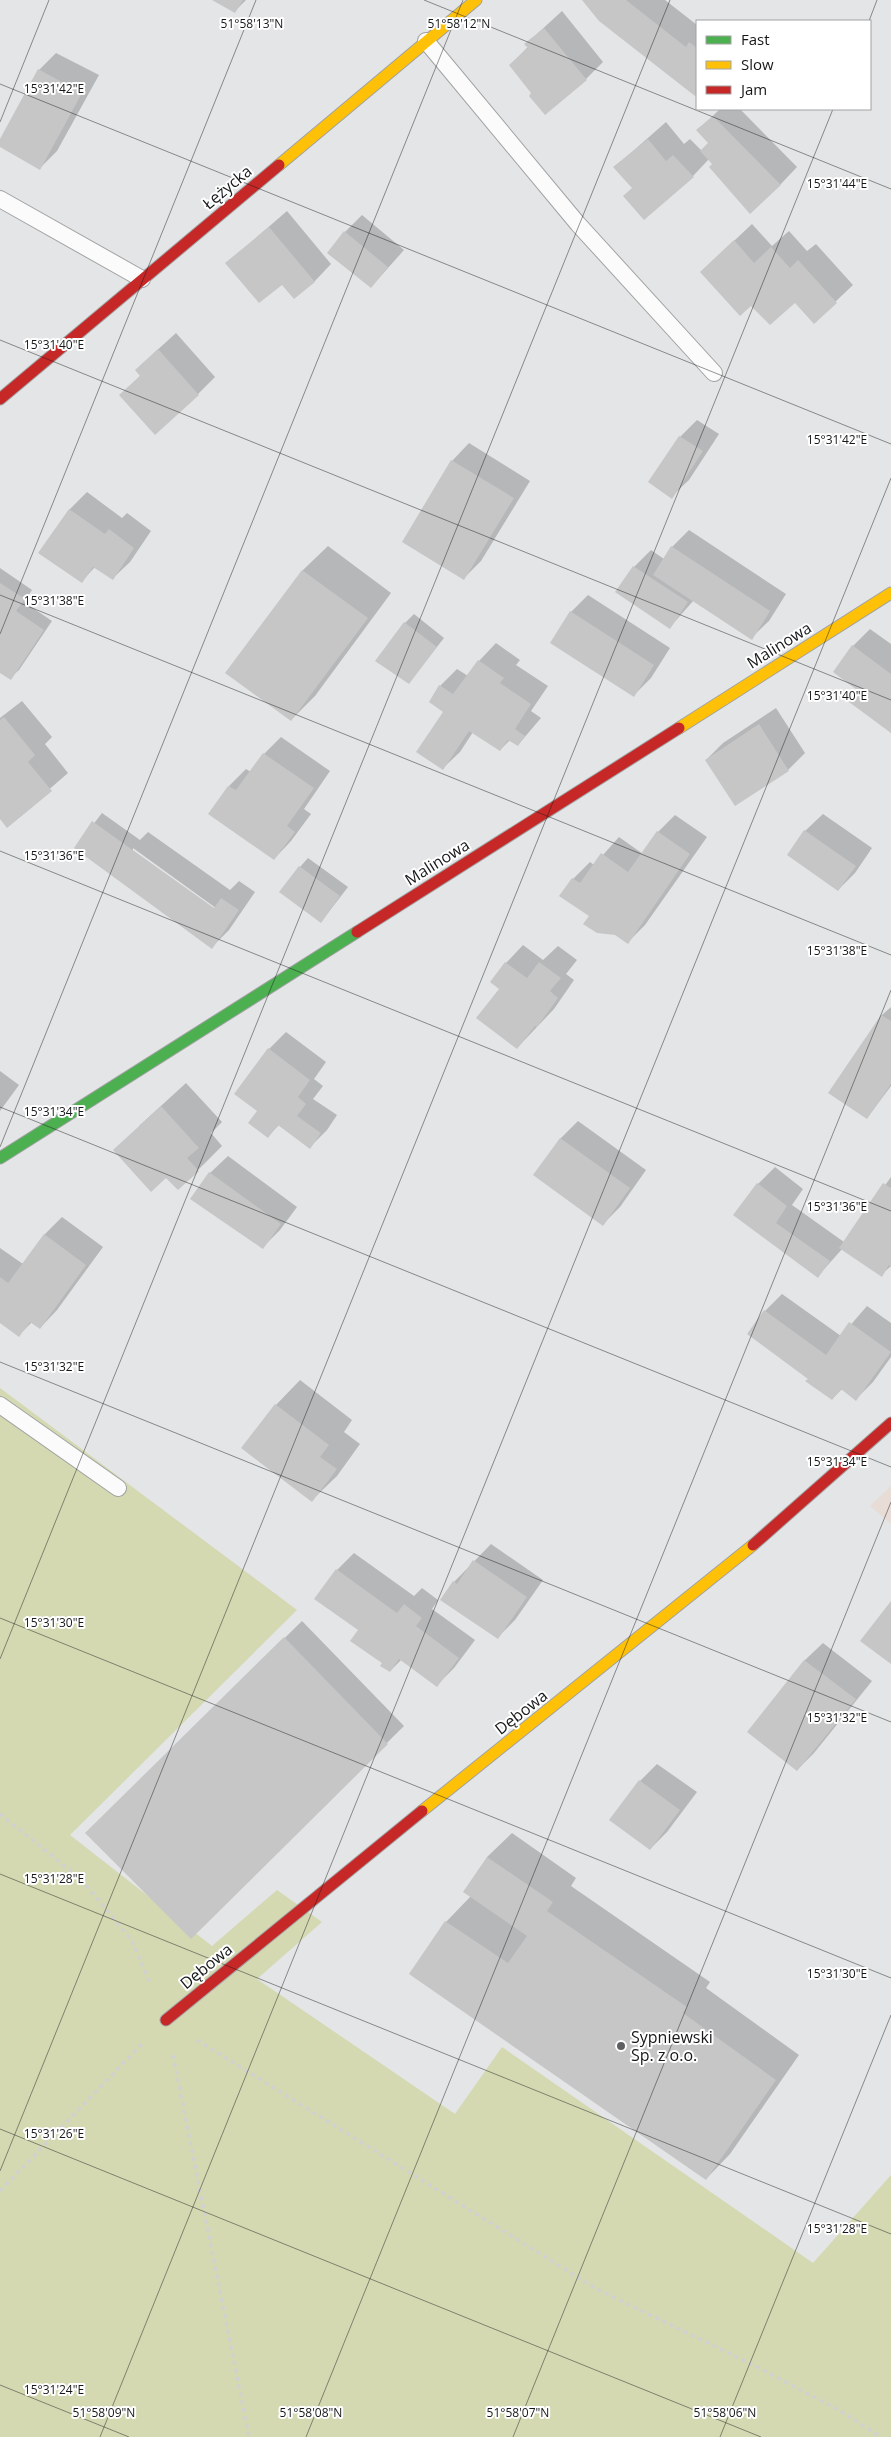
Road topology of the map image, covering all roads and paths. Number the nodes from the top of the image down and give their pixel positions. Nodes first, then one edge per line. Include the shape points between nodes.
1 (476, 0) edge
2 (426, 41) junction
3 (0, 199) edge
4 (142, 279) junction
5 (714, 373) dead end
6 (0, 399) edge
7 (891, 593) edge
8 (0, 1158) edge
9 (0, 1405) edge
10 (891, 1423) edge
11 (118, 1488) dead end
12 (0, 1814) edge
13 (166, 2020) junction
14 (0, 2191) edge
15 (248, 2437) edge
16 (879, 2437) edge

1 - 2 street, Łężycka
2 - 4 street, Łężycka
2 - 5 lane via 578,224
3 - 4 lane
4 - 6 street, Łężycka
7 - 8 street, Malinowa
9 - 11 lane
10 - 13 street, Dębowa via 774,1528 614,1660
12 - 13 path via 81,1880 132,1941
13 - 14 path
13 - 15 path
13 - 16 path via 594,2288 757,2367 839,2410

